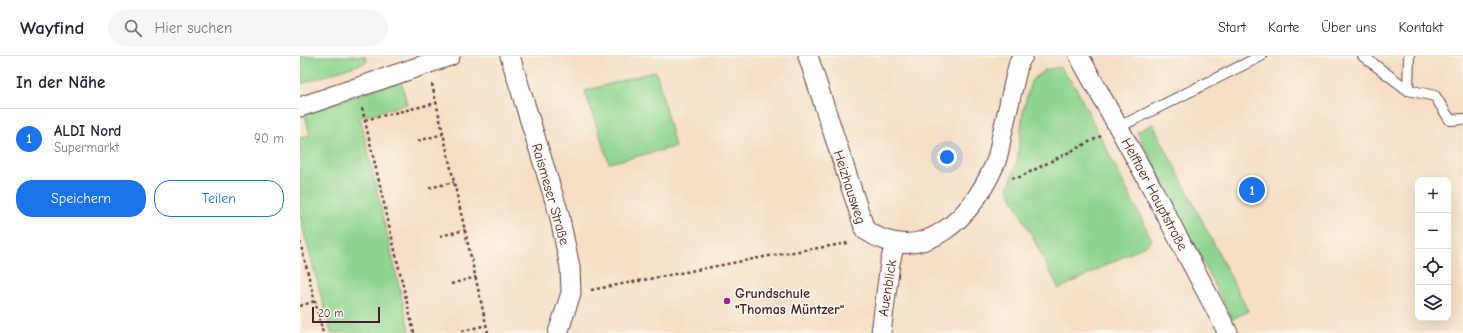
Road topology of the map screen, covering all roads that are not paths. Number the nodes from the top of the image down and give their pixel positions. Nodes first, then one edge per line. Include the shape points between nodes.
1 (446, 56) edge
2 (510, 56) edge
3 (808, 56) edge
4 (1023, 56) edge
5 (1079, 56) edge
6 (1261, 56) edge
7 (1363, 56) edge
8 (1409, 56) edge
9 (1408, 90) junction
10 (300, 107) edge
11 (1463, 119) edge
12 (1119, 127) junction
13 (895, 243) junction
14 (558, 333) edge
15 (881, 333) edge
16 (1228, 333) edge

1 - 10 street
2 - 14 street, Raismeser Straße via 559,214 570,267 571,293
3 - 13 street, Heizhausweg via 865,230
4 - 13 street, Heizhausweg via 1018,62 996,163 969,210 933,239 913,244
5 - 12 street, Helftaer Hauptstraße
6 - 12 lane
7 - 9 lane
8 - 9 lane
9 - 11 lane via 1436,96 1450,120
12 - 16 street, Helftaer Hauptstraße
13 - 15 street, Auenblick

